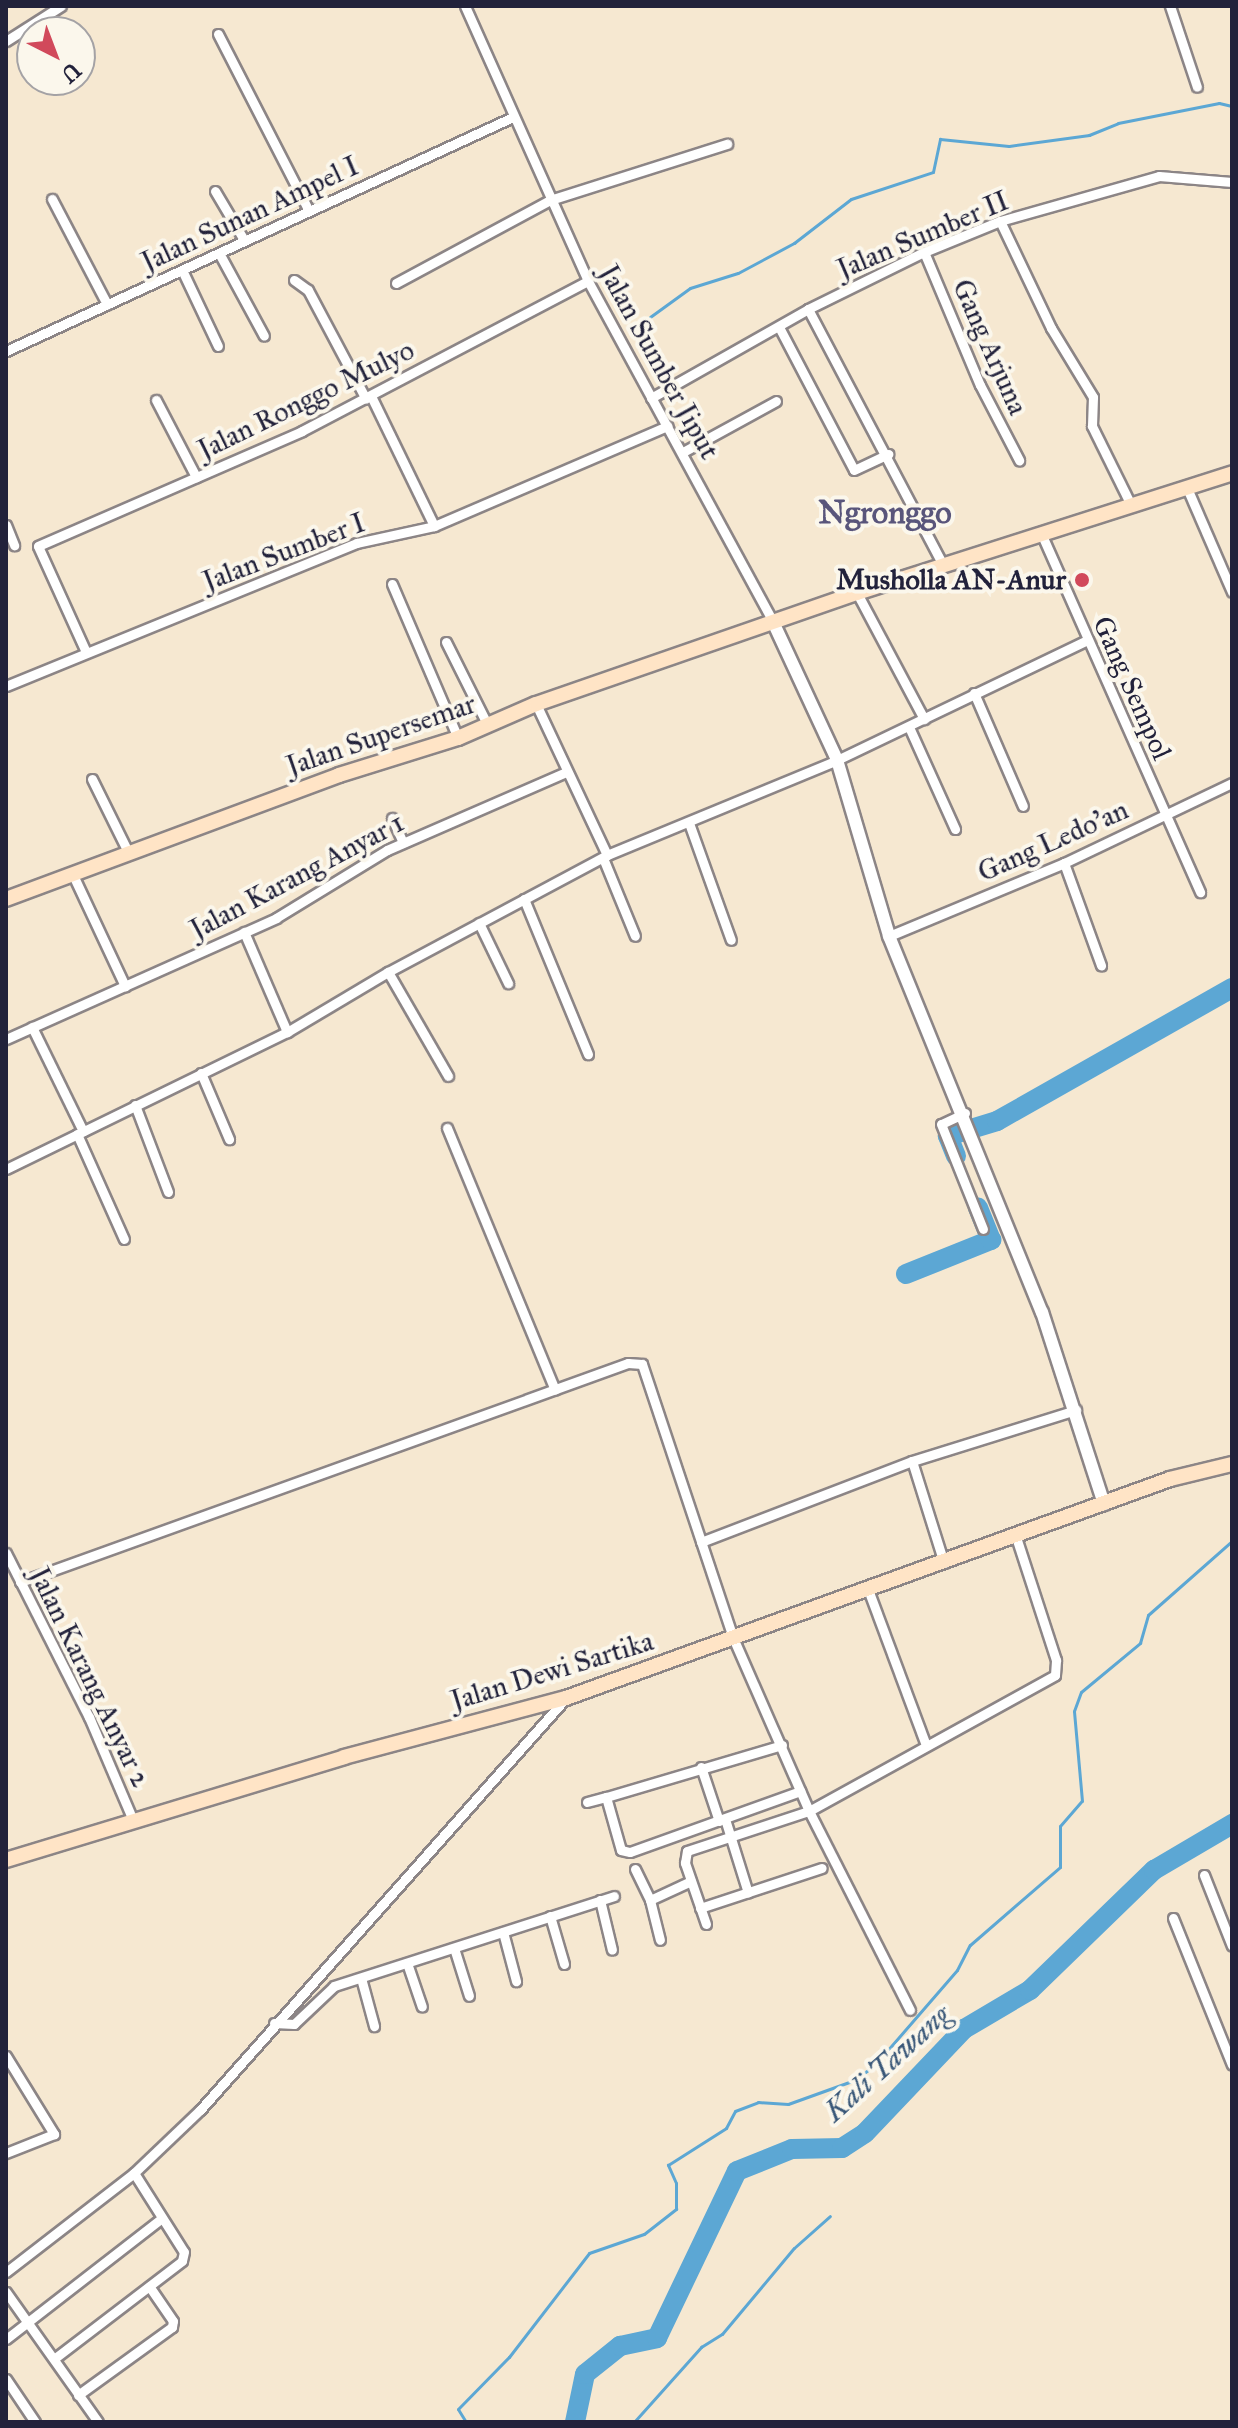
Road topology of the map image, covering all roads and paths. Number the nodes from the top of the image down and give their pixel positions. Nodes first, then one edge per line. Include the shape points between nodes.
1 (61, 6) edge
2 (465, 6) edge
3 (1170, 6) edge
4 (218, 34) dead end
5 (7, 39) edge
6 (1197, 87) dead end
7 (513, 117) junction
8 (727, 144) dead end
9 (1232, 182) edge
10 (215, 191) dead end
11 (52, 199) dead end
12 (550, 200) junction
13 (309, 211) junction
14 (1000, 221) junction
15 (244, 240) junction
16 (924, 252) junction
17 (219, 253) junction
18 (182, 270) junction
19 (294, 280) dead end
20 (588, 281) junction
21 (396, 283) dead end
22 (107, 304) junction
23 (808, 309) junction
24 (779, 327) junction
25 (264, 336) dead end
26 (218, 346) dead end
27 (6, 351) edge
28 (368, 397) junction
29 (651, 398) junction
30 (156, 400) dead end
31 (776, 401) dead end
32 (667, 426) junction
33 (683, 452) junction
34 (889, 454) junction
35 (1019, 460) dead end
36 (1232, 473) edge
37 (196, 477) junction
38 (1187, 488) junction
39 (1131, 505) junction
40 (6, 525) edge
41 (434, 526) junction
42 (1041, 533) junction
43 (14, 545) dead end
44 (943, 565) junction
45 (392, 584) dead end
46 (1232, 592) edge
47 (857, 593) junction
48 (774, 624) junction
49 (1085, 641) junction
50 (446, 642) dead end
51 (86, 652) junction
52 (6, 686) edge
53 (974, 693) junction
54 (536, 704) junction
55 (924, 719) junction
56 (488, 726) junction
57 (909, 727) junction
58 (458, 738) junction
59 (837, 760) junction
60 (566, 772) junction
61 (92, 779) dead end
62 (1230, 788) edge
63 (1023, 806) dead end
64 (1165, 815) junction
65 (392, 818) dead end
66 (689, 823) junction
67 (955, 829) dead end
68 (403, 843) junction
69 (129, 854) junction
70 (605, 857) junction
71 (1064, 863) junction
72 (73, 875) junction
73 (1200, 892) dead end
74 (6, 899) edge
75 (524, 899) junction
76 (479, 923) junction
77 (244, 932) junction
78 (635, 936) dead end
79 (889, 936) junction
80 (731, 940) dead end
81 (1101, 965) dead end
82 (388, 972) junction
83 (508, 983) dead end
84 (125, 986) junction
85 (32, 1027) junction
86 (287, 1032) junction
87 (6, 1039) edge
88 (588, 1054) dead end
89 (201, 1073) junction
90 (448, 1076) dead end
91 (135, 1105) junction
92 (966, 1116) junction
93 (447, 1128) dead end
94 (80, 1132) junction
95 (229, 1139) dead end
96 (6, 1169) edge
97 (168, 1192) dead end
98 (983, 1229) dead end
99 (124, 1239) dead end
100 (555, 1390) junction
101 (1076, 1410) junction
102 (912, 1461) junction
103 (1232, 1464) edge
104 (1104, 1504) junction
105 (1016, 1537) junction
106 (701, 1542) junction
107 (6, 1553) edge
108 (944, 1563) junction
109 (20, 1582) junction
110 (869, 1592) junction
111 (734, 1640) junction
112 (566, 1698) junction
113 (782, 1745) junction
114 (926, 1745) junction
115 (701, 1767) junction
116 (800, 1791) junction
117 (606, 1797) junction
118 (587, 1802) dead end
119 (809, 1811) junction
120 (133, 1820) junction
121 (722, 1820) junction
122 (731, 1838) junction
123 (6, 1860) edge
124 (822, 1868) dead end
125 (635, 1869) dead end
126 (1204, 1875) dead end
127 (691, 1881) junction
128 (748, 1893) junction
129 (614, 1896) dead end
130 (600, 1900) junction
131 (650, 1900) junction
132 (700, 1908) junction
133 (550, 1916) junction
134 (1173, 1918) dead end
135 (706, 1924) dead end
136 (503, 1932) junction
137 (660, 1940) dead end
138 (1232, 1946) edge
139 (454, 1948) junction
140 (612, 1950) dead end
141 (407, 1963) junction
142 (564, 1964) dead end
143 (361, 1978) junction
144 (516, 1981) dead end
145 (469, 1996) dead end
146 (422, 2007) dead end
147 (910, 2010) dead end
148 (274, 2023) junction
149 (374, 2026) dead end
150 (6, 2056) edge
151 (1232, 2065) edge
152 (8, 2149) edge
153 (134, 2173) junction
154 (162, 2218) junction
155 (6, 2272) edge
156 (149, 2286) junction
157 (6, 2292) edge
158 (27, 2322) junction
159 (6, 2339) edge
160 (54, 2359) junction
161 (6, 2379) edge
162 (78, 2395) junction
163 (35, 2422) edge
164 (98, 2422) edge

1 - 5 street
2 - 7 street, Jalan Sumber Jiput
3 - 6 street
4 - 13 street
7 - 12 street, Jalan Sumber Jiput
7 - 13 street, Jalan Sunan Ampel I
8 - 12 street
9 - 14 street, Jalan Sumber II via 1159,176
10 - 15 street
11 - 22 street
12 - 20 street, Jalan Sumber Jiput
12 - 21 street
13 - 15 street, Jalan Sunan Ampel I
14 - 16 street, Jalan Sumber II
14 - 39 street via 1051,328 1093,397 1092,426
15 - 17 street, Jalan Sunan Ampel I
16 - 23 street, Jalan Sumber II
16 - 35 street, Gang Arjuna via 980,385
17 - 18 street, Jalan Sunan Ampel I
17 - 25 street
18 - 22 street, Jalan Sunan Ampel I
18 - 26 street
19 - 28 street via 308,290
20 - 28 street, Jalan Ronggo Mulyo
20 - 29 street, Jalan Sumber Jiput
22 - 27 street, Jalan Sunan Ampel I
23 - 24 street, Jalan Sumber II
23 - 34 street
24 - 29 street, Jalan Sumber II
24 - 34 street via 854,470
28 - 37 street, Jalan Ronggo Mulyo
28 - 41 street
29 - 32 street, Jalan Sumber Jiput
30 - 37 street
31 - 33 street
32 - 33 street, Jalan Sumber Jiput
32 - 41 street, Jalan Sumber I
33 - 48 street, Jalan Sumber Jiput
34 - 44 street
36 - 38 main road, Jalan Supersemar
37 - 51 street, Jalan Ronggo Mulyo via 38,546
38 - 39 main road, Jalan Supersemar
38 - 46 street
39 - 42 main road, Jalan Supersemar
40 - 43 street
41 - 51 street, Jalan Sumber I via 357,543
42 - 44 main road, Jalan Supersemar
42 - 49 street, Gang Sempol
44 - 47 main road, Jalan Supersemar
45 - 58 street
47 - 48 main road, Jalan Supersemar
47 - 55 street
48 - 54 main road, Jalan Supersemar
48 - 59 street
49 - 53 street
49 - 64 street, Gang Sempol
50 - 56 street
51 - 52 street, Jalan Sumber I
53 - 55 street
53 - 63 street
54 - 56 main road, Jalan Supersemar
54 - 60 street
55 - 57 street
56 - 58 main road, Jalan Supersemar
57 - 59 street
57 - 67 street
58 - 69 main road, Jalan Supersemar via 339,775
59 - 66 street
59 - 79 street
60 - 68 street, Jalan Karang Anyar 1
60 - 70 street
61 - 69 street
62 - 64 street, Gang Ledo'an
64 - 71 street, Gang Ledo'an
64 - 73 street, Gang Sempol
65 - 68 street
66 - 70 street
66 - 80 street
68 - 77 street, Jalan Karang Anyar 1
69 - 72 main road, Jalan Supersemar
70 - 75 street
70 - 78 street
71 - 79 street, Gang Ledo'an
71 - 81 street
72 - 74 main road, Jalan Supersemar
72 - 84 street
75 - 76 street
75 - 88 street
76 - 82 street
76 - 83 street
77 - 84 street, Jalan Karang Anyar 1
77 - 86 street
79 - 92 street
82 - 86 street
82 - 90 street
84 - 85 street, Jalan Karang Anyar 1
85 - 87 street, Jalan Karang Anyar 1
85 - 94 street
86 - 89 street
89 - 91 street
89 - 95 street
91 - 94 street
91 - 97 street
92 - 98 street via 941,1124
92 - 101 street
93 - 100 street
94 - 96 street
94 - 99 street
100 - 106 street via 628,1363 645,1367
100 - 109 street
101 - 102 street
101 - 104 street
102 - 106 street
102 - 108 street
103 - 104 main road, Jalan Dewi Sartika
104 - 105 main road, Jalan Dewi Sartika
105 - 108 main road, Jalan Dewi Sartika
105 - 114 street via 1056,1660 1055,1675
106 - 111 street
107 - 109 street, Jalan Karang Anyar 2
108 - 110 main road, Jalan Dewi Sartika
109 - 120 street, Jalan Karang Anyar 2 via 85,1707
110 - 111 main road, Jalan Dewi Sartika
110 - 114 street
111 - 112 main road, Jalan Dewi Sartika
111 - 113 street
112 - 120 main road, Jalan Dewi Sartika
112 - 148 street
113 - 115 street
113 - 116 street
114 - 119 street
115 - 117 street
115 - 121 street
116 - 119 street
116 - 121 street
117 - 118 street
117 - 121 street via 625,1853
119 - 122 street
119 - 147 street
120 - 123 main road, Jalan Dewi Sartika
121 - 122 street
122 - 127 street via 687,1851
122 - 128 street
124 - 128 street
125 - 131 street
126 - 138 street
127 - 131 street
127 - 132 street
128 - 132 street
129 - 130 street
130 - 133 street
130 - 140 street
131 - 137 street
132 - 135 street
133 - 136 street
133 - 142 street
134 - 151 street
136 - 139 street
136 - 144 street
139 - 141 street
139 - 145 street
141 - 143 street
141 - 146 street
143 - 148 street via 334,1986 294,2024
143 - 149 street
148 - 153 street via 200,2110
150 - 152 street via 54,2134
153 - 154 street
153 - 155 street
154 - 156 street via 185,2255
154 - 158 street
156 - 160 street
156 - 162 street via 172,2327
157 - 158 street
158 - 159 street
158 - 160 street
160 - 162 street
161 - 163 street
162 - 164 street

